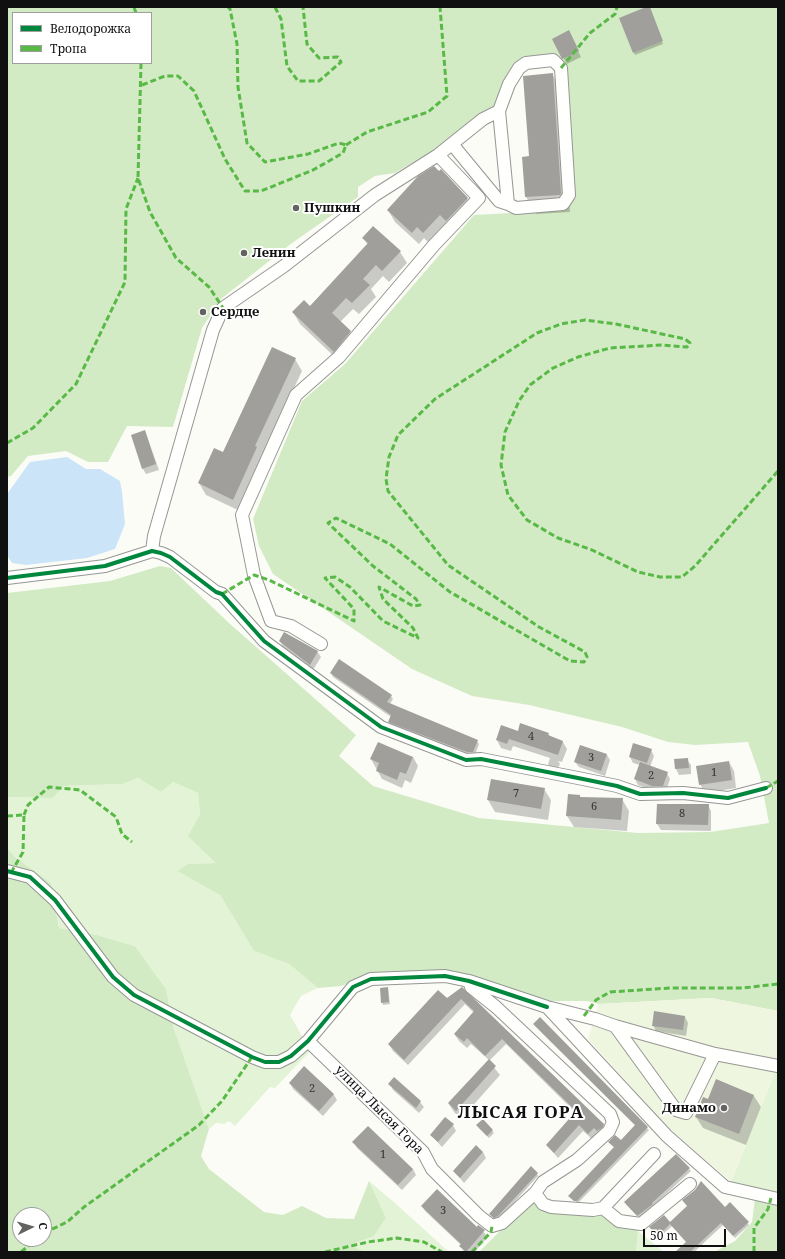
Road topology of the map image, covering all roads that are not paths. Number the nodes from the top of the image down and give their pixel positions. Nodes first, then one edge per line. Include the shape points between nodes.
1 (499, 111) junction
2 (452, 144) junction
3 (438, 155) junction
4 (508, 204) junction
5 (152, 551) junction
6 (7, 578) edge
7 (271, 621) junction
8 (264, 641) junction
9 (321, 644) dead end
10 (766, 788) dead end
11 (7, 871) edge
12 (469, 981) junction
13 (547, 1007) junction
14 (615, 1026) junction
15 (308, 1042) junction
16 (715, 1054) junction
17 (778, 1066) edge
18 (654, 1154) dead end
19 (690, 1184) dead end
20 (535, 1192) junction
21 (778, 1199) edge
22 (603, 1208) junction

1 - 2 street via 483,119
1 - 4 street
1 - 4 street via 509,84 519,68 526,63 553,60 560,68 569,195 563,204 516,208
2 - 3 street
2 - 4 street via 499,201
3 - 5 street via 375,195 284,266 223,308 213,330 154,536
3 - 7 street via 479,198 434,245 339,357 296,395 242,515 254,575
5 - 6 street via 105,566
5 - 8 street via 170,557 222,594
7 - 8 street
7 - 9 street via 290,626
8 - 10 street via 381,727 466,760 481,759 610,784 640,794 682,792 728,798
11 - 15 street via 30,877 55,900 113,978 134,996 265,1062 279,1062
12 - 13 street
12 - 15 street via 445,976 371,979 353,987
12 - 20 street via 471,987 496,1007 610,1114 613,1122 609,1131 582,1155 543,1182
13 - 14 street via 595,1018
13 - 21 street via 667,1136 725,1187
14 - 16 street
14 - 16 street via 676,1110 686,1113
15 - 20 street, улица Лысая Гора via 423,1152 432,1169 492,1226 502,1223
16 - 17 street
18 - 22 street
19 - 22 street via 641,1224 619,1222
20 - 22 street via 543,1204 551,1207 593,1210

